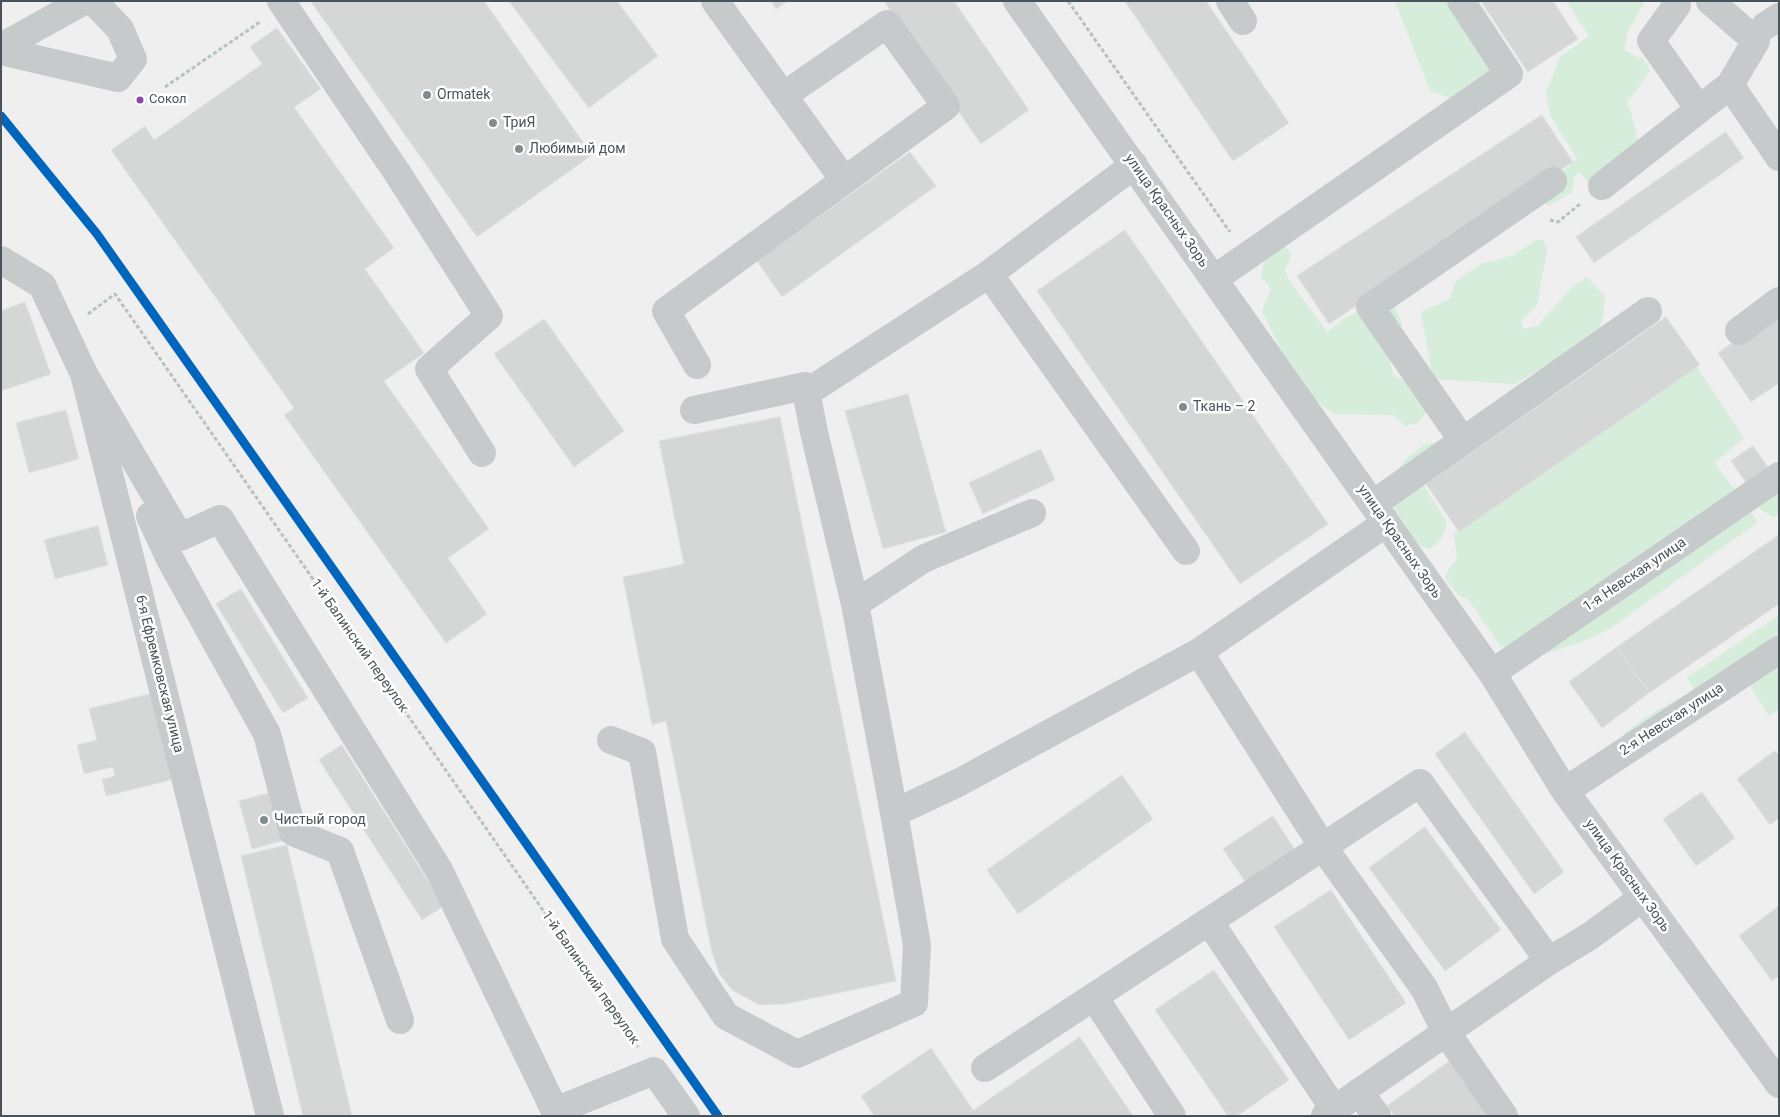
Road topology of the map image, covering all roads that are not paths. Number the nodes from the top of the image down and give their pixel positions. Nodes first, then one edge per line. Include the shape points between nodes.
1 (84, 1) edge
2 (93, 1) edge
3 (715, 1) edge
4 (1017, 1) edge
5 (1461, 1) edge
6 (1710, 1) edge
7 (1679, 2) edge
8 (282, 4) edge
9 (1, 47) edge
10 (1, 51) edge
11 (1730, 85) junction
12 (783, 96) junction
13 (1699, 109) junction
14 (1779, 157) edge
15 (1134, 166) junction
16 (844, 180) junction
17 (1553, 181) dead end
18 (1602, 186) dead end
19 (1, 260) edge
20 (989, 274) junction
21 (1214, 279) junction
22 (1779, 301) edge
23 (1648, 311) dead end
24 (1739, 331) dead end
25 (697, 365) dead end
26 (84, 374) junction
27 (806, 393) junction
28 (694, 410) dead end
29 (1463, 441) junction
30 (482, 453) dead end
31 (1779, 476) edge
32 (1032, 513) dead end
33 (1380, 513) junction
34 (1186, 551) dead end
35 (854, 604) junction
36 (1779, 650) edge
37 (1198, 652) junction
38 (1492, 673) junction
39 (611, 740) dead end
40 (1565, 791) junction
41 (894, 812) junction
42 (1323, 847) junction
43 (1642, 898) junction
44 (1210, 921) junction
45 (1550, 961) junction
46 (1094, 996) junction
47 (400, 1020) dead end
48 (1446, 1032) junction
49 (985, 1068) dead end
50 (1779, 1084) edge
51 (1359, 1092) junction
52 (1330, 1113) edge
53 (270, 1116) edge
54 (686, 1116) edge
55 (1172, 1116) edge
56 (1377, 1116) edge
57 (1504, 1116) edge

1 - 9 street
2 - 10 street via 120,29 133,59 118,78
3 - 12 street
4 - 15 street, улица Красных Зорь
5 - 21 street via 1509,74
6 - 11 street via 1756,41
7 - 13 street via 1651,41
8 - 30 street via 398,174 489,316 429,368
11 - 13 street
11 - 14 street
12 - 16 street
12 - 16 street via 888,24 946,106
13 - 18 street
15 - 20 street
15 - 21 street, улица Красных Зорь
16 - 25 street via 666,311
17 - 29 street via 1370,307
19 - 26 street, 6-я Ефремковская улица via 42,285
20 - 27 street
20 - 34 street
21 - 33 street, улица Красных Зорь
22 - 24 street
23 - 29 street
26 - 47 street via 170,558 267,734 293,832 340,851
26 - 53 street, 6-я Ефремковская улица
26 - 54 street via 180,537 220,519 439,870 555,1110 654,1070
27 - 28 street via 805,386
27 - 35 street
29 - 33 street
31 - 38 street, 1-я Невская улица
32 - 35 street via 923,559
33 - 37 street
33 - 38 street, улица Красных Зорь
35 - 41 street
36 - 40 street, 2-я Невская улица
37 - 41 street via 958,783
37 - 42 street
38 - 40 street, улица Красных Зорь
39 - 41 street via 642,752 675,939 726,1016 797,1054 914,1003 917,945
40 - 43 street, улица Красных Зорь
42 - 44 street
42 - 45 street via 1420,783
42 - 48 street via 1424,988
43 - 45 street
43 - 50 street, улица Красных Зорь
44 - 46 street
44 - 52 street
45 - 48 street
46 - 49 street
46 - 55 street
48 - 51 street
48 - 57 street
51 - 52 street
51 - 56 street

